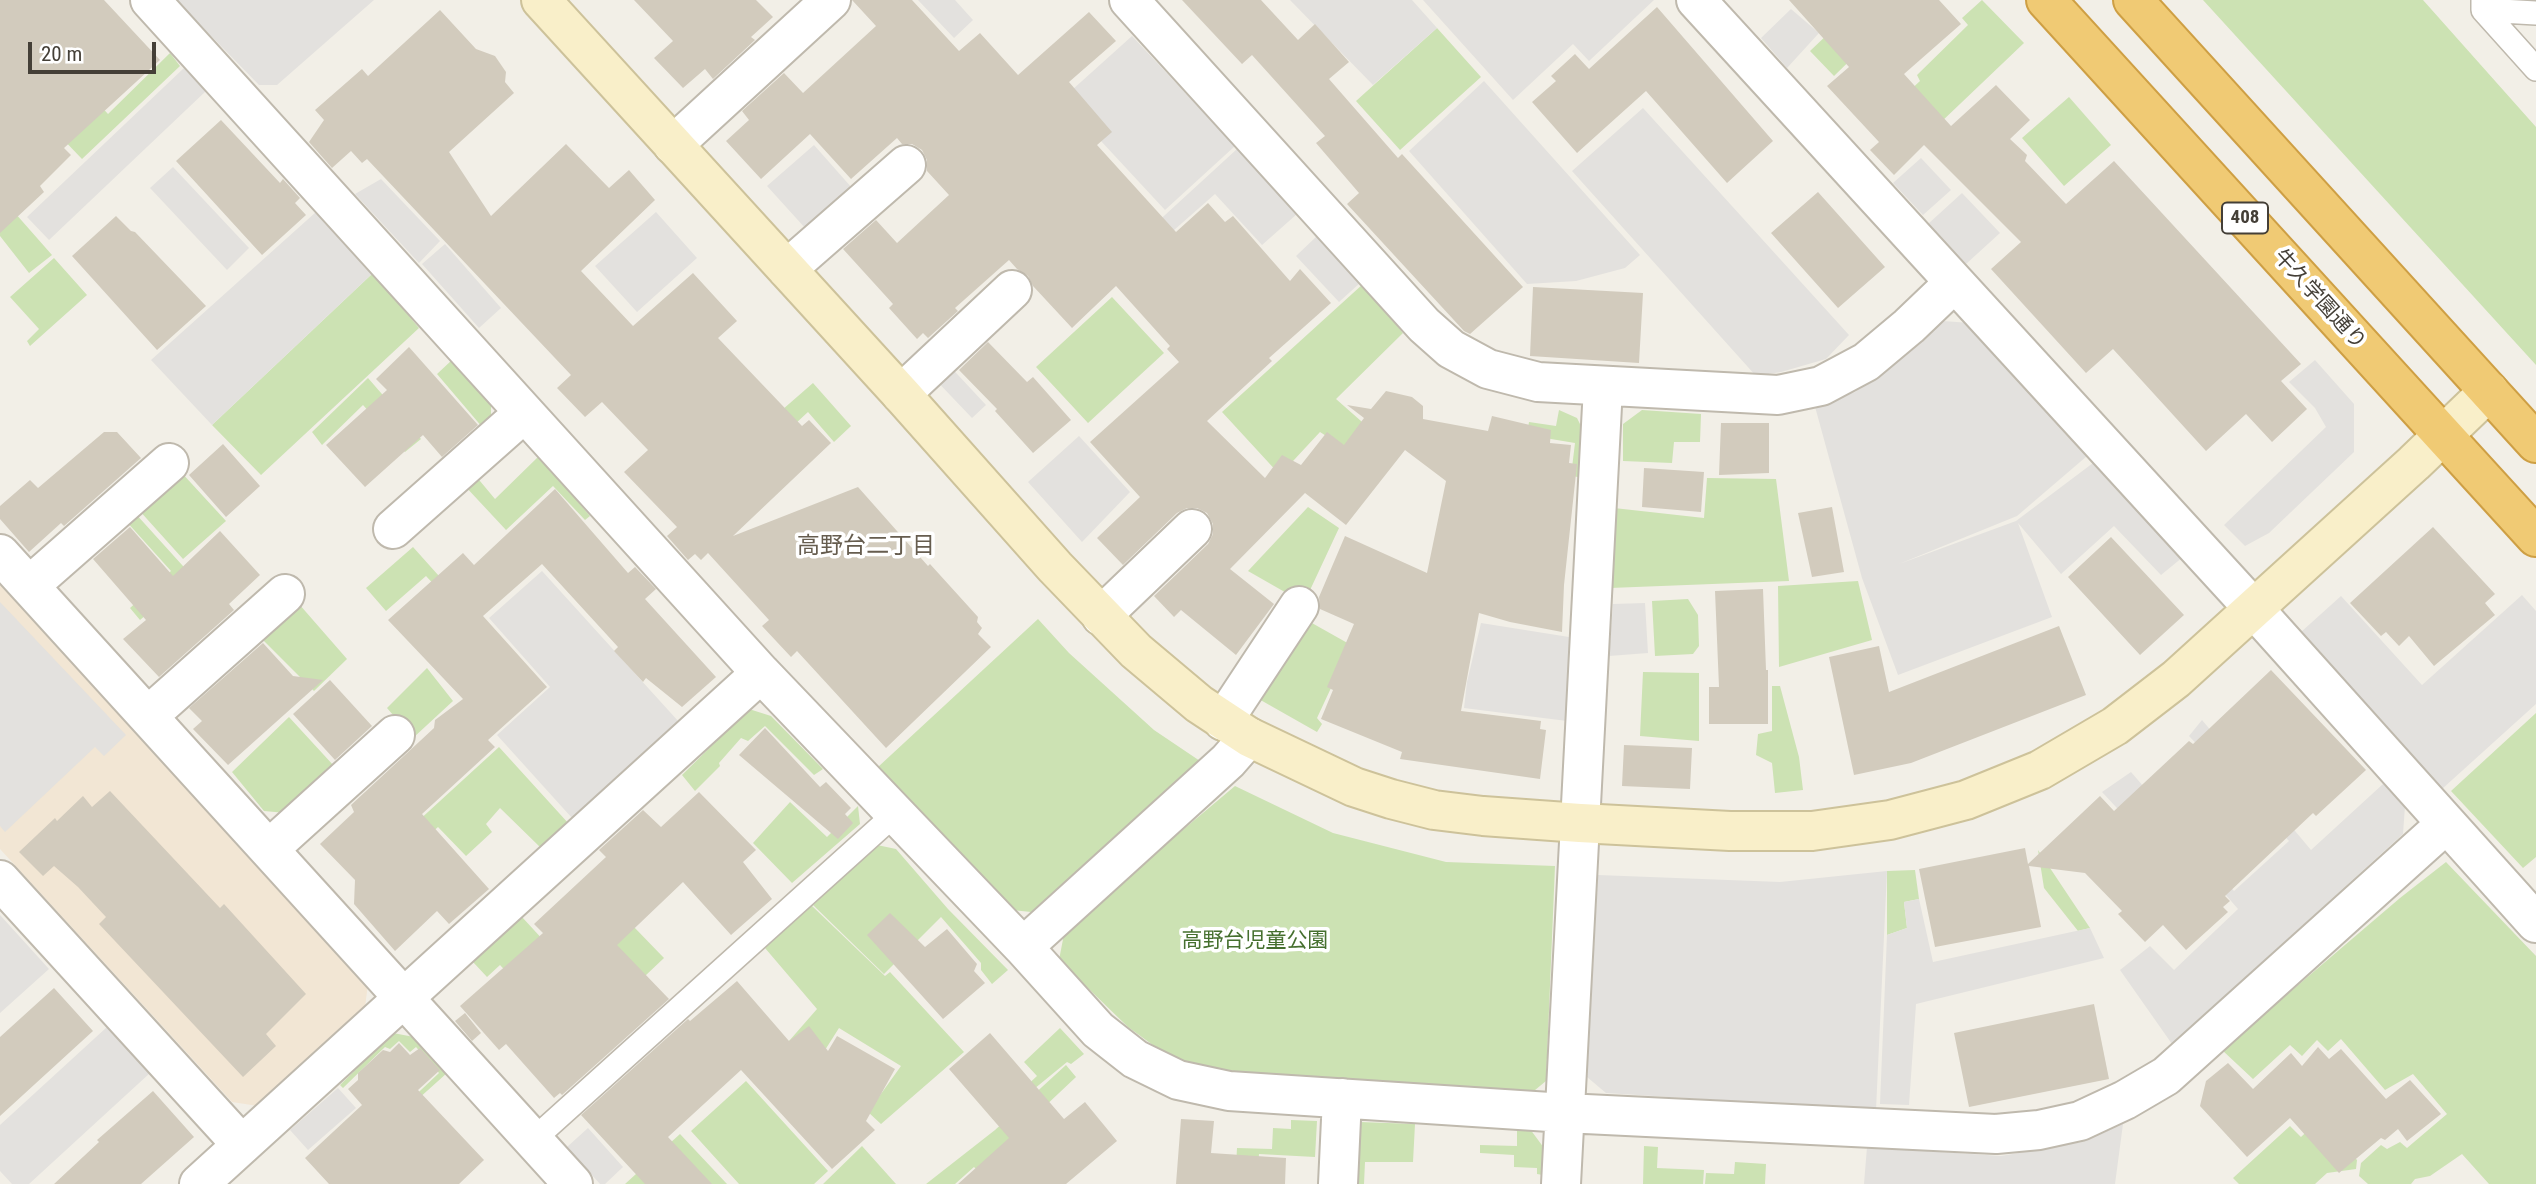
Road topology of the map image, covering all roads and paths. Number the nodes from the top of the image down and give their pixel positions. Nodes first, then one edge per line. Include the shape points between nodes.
1 (150, 0) edge
2 (541, 0) edge
3 (831, 0) edge
4 (1129, 0) edge
5 (1696, 0) edge
6 (2046, 0) edge
7 (2133, 0) edge
8 (2483, 5) edge
9 (2536, 13) edge
10 (2536, 69) edge
11 (673, 145) junction
12 (906, 165) dead end
13 (787, 270) junction
14 (1954, 284) junction
15 (1012, 290) dead end
16 (1603, 387) junction
17 (2489, 391) junction
18 (901, 394) junction
19 (524, 413) junction
20 (2443, 435) junction
21 (2536, 443) edge
22 (169, 463) dead end
23 (393, 529) dead end
24 (1192, 529) dead end
25 (2536, 537) edge
26 (0, 554) edge
27 (29, 586) junction
28 (285, 594) dead end
29 (1299, 606) dead end
30 (2254, 609) junction
31 (1101, 615) junction
32 (761, 673) junction
33 (148, 716) junction
34 (1236, 729) junction
35 (395, 735) dead end
36 (895, 814) junction
37 (1580, 823) junction
38 (2446, 824) junction
39 (269, 849) junction
40 (0, 880) edge
41 (2536, 923) edge
42 (1023, 947) junction
43 (404, 998) junction
44 (1342, 1098) junction
45 (1565, 1113) junction
46 (533, 1140) junction
47 (242, 1145) junction
48 (199, 1184) edge
49 (573, 1184) edge
50 (1338, 1184) edge
51 (1562, 1184) edge

1 - 19 street
2 - 11 street
3 - 11 street
4 - 16 street via 1424,325 1451,349 1488,369 1513,376
5 - 14 street
6 - 20 highway, 牛久学園通り / 408
7 - 17 highway
8 - 9 lane
8 - 10 lane
11 - 13 street
12 - 13 street
13 - 18 street
14 - 16 street via 1866,362 1821,386 1778,395
14 - 30 street
15 - 18 street
16 - 37 street
17 - 20 street
17 - 21 highway
18 - 31 street
19 - 23 street
19 - 32 street
20 - 25 highway, 牛久学園通り / 408
20 - 30 street
22 - 27 street
24 - 31 street
26 - 27 street
27 - 33 street
28 - 33 street
29 - 34 street
30 - 37 street via 2115,726 2040,770 1966,800 1889,820 1812,831
30 - 38 street
31 - 34 street via 1170,681
32 - 36 street
32 - 43 street
33 - 39 street
34 - 37 street via 1354,787 1391,800 1483,816
34 - 42 street via 1228,761
35 - 39 street
36 - 42 street
36 - 46 lane
37 - 45 street
38 - 41 street
38 - 45 street via 2166,1076 2080,1121 1996,1134
39 - 43 street
40 - 47 street
42 - 44 street via 1098,1030 1135,1059 1178,1080 1229,1091
43 - 46 street
43 - 47 street
44 - 45 street
44 - 50 street
45 - 51 street
46 - 49 street
47 - 48 street

